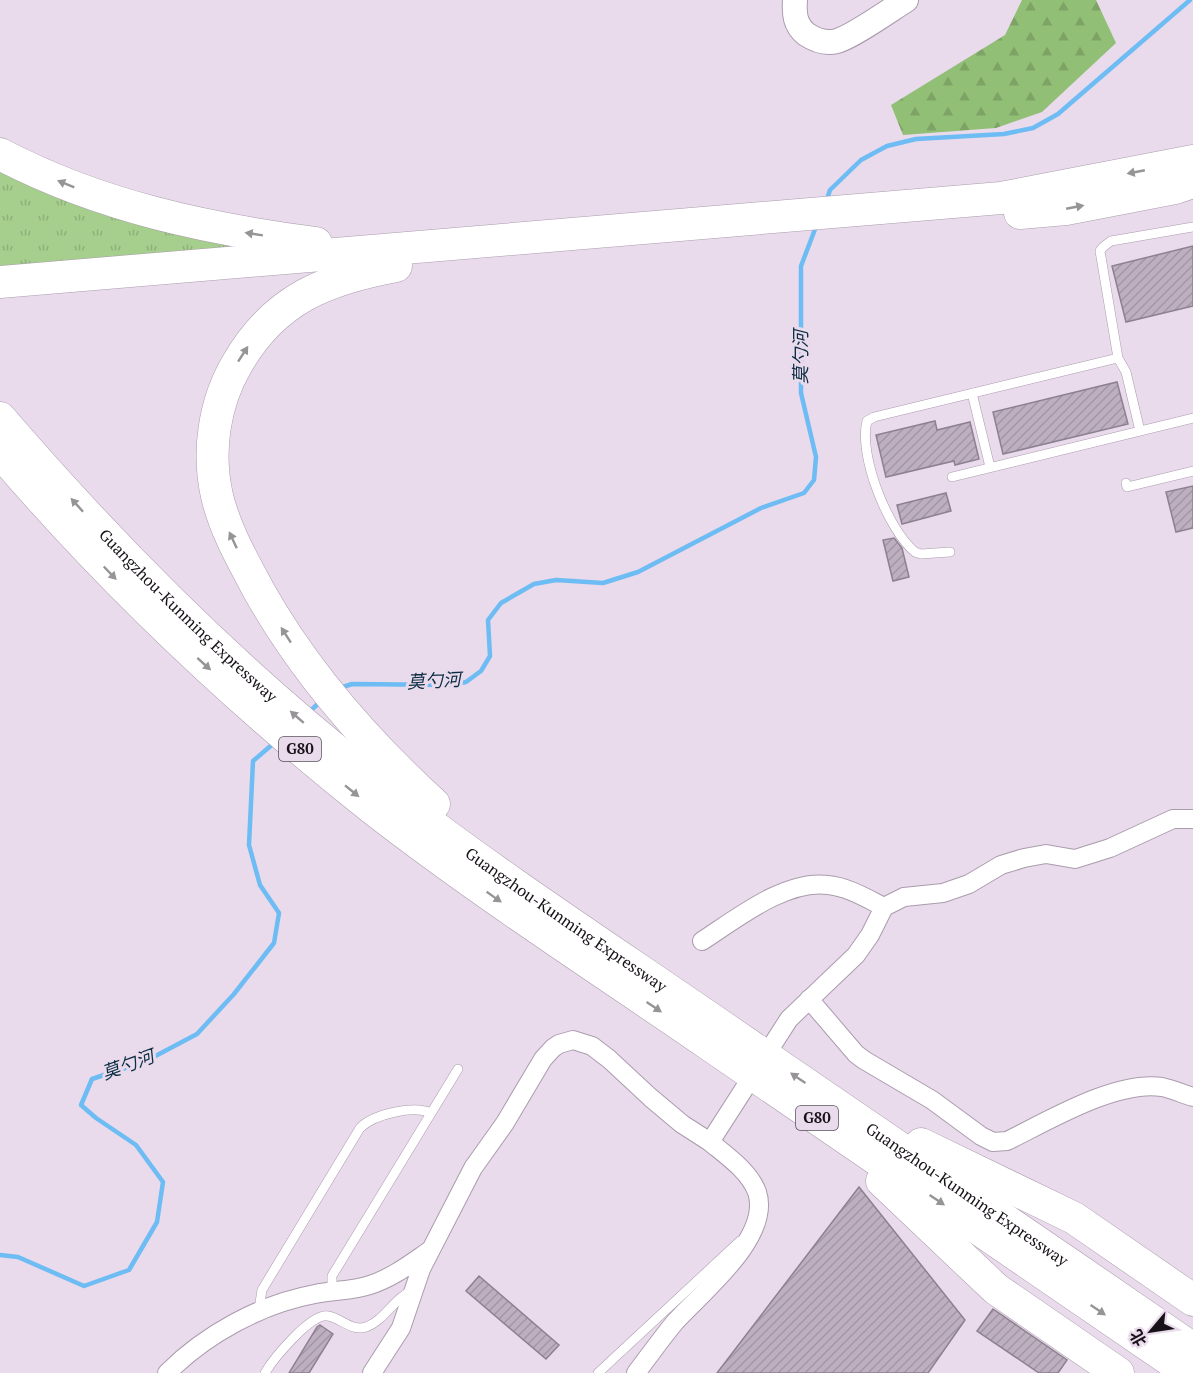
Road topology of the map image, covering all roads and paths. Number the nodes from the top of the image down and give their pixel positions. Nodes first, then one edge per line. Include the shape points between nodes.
1 (795, 0) edge
2 (906, 0) edge
3 (0, 154) edge
4 (1193, 161) edge
5 (1193, 182) edge
6 (874, 217) junction
7 (1193, 227) edge
8 (417, 255) junction
9 (0, 282) edge
10 (0, 298) edge
11 (1118, 358) junction
12 (972, 393) junction
13 (0, 418) edge
14 (1193, 418) edge
15 (1140, 431) junction
16 (0, 452) edge
17 (990, 467) junction
18 (1193, 471) edge
19 (952, 477) dead end
20 (1126, 483) dead end
21 (950, 552) dead end
22 (169, 616) junction
23 (1193, 819) edge
24 (457, 846) junction
25 (884, 907) junction
26 (702, 941) dead end
27 (809, 999) junction
28 (458, 1069) dead end
29 (1193, 1097) edge
30 (818, 1105) junction
31 (431, 1113) junction
32 (710, 1142) junction
33 (748, 1239) junction
34 (431, 1250) junction
35 (413, 1290) junction
36 (332, 1292) junction
37 (1193, 1300) edge
38 (262, 1310) junction
39 (1193, 1349) edge
40 (167, 1373) edge
41 (265, 1373) edge
42 (372, 1373) edge
43 (598, 1373) edge
44 (636, 1373) edge
45 (1118, 1373) edge
46 (1189, 1373) edge

1 - 2 main road via 798,26 816,39 830,42
8 -> 3 highway via 215,228 171,218 86,192
4 -> 6 highway via 1001,198
6 -> 5 highway via 1066,209
6 - 8 highway
7 - 11 lane via 1111,241 1102,247 1100,257
8 - 9 highway
8 - 10 highway
24 -> 8 highway via 405,778 345,716 293,646 260,592 222,515 214,474 218,412 232,372 261,330 301,297 339,279
11 - 12 lane
11 - 15 lane via 1126,372
12 - 17 lane
12 - 21 lane via 874,417 866,424 870,465 880,501 890,518 915,552
22 -> 13 highway, Guangzhou-Kunming Expressway / G80 via 97,527
14 - 15 lane
15 - 17 lane
16 -> 22 highway, Guangzhou-Kunming Expressway / G80 via 81,542
17 - 19 lane
18 - 20 lane via 1127,487
22 - 24 highway, Guangzhou-Kunming Expressway / G80
23 - 25 street via 1173,819 1075,860 1046,854 1024,858 1001,865 969,884 943,893 904,897
24 -> 30 highway, Guangzhou-Kunming Expressway / G80
30 -> 24 highway, Guangzhou-Kunming Expressway / G80 via 710,1018
25 - 26 street via 853,891 827,884 802,886 768,899
25 - 27 street via 856,955
27 - 29 street via 864,1060 993,1142 1006,1141 1121,1091 1162,1087
27 - 32 street via 789,1019
28 - 31 lane
30 - 37 highway via 1074,1218
30 - 39 highway, Guangzhou-Kunming Expressway / G80
30 - 45 highway via 996,1289
30 -> 46 highway, Guangzhou-Kunming Expressway / G80
31 - 36 lane via 332,1276
31 - 38 lane via 417,1109 374,1117 360,1128 262,1290
32 - 33 street via 746,1173 757,1192 758,1216
32 - 34 street via 682,1124 592,1046 566,1041 543,1059 473,1168
33 - 43 lane via 738,1242
33 - 44 street via 730,1266 675,1323
34 - 35 street
34 - 36 street via 369,1286
35 - 41 lane via 398,1298 367,1327 353,1327 330,1316 318,1317 280,1352
35 - 42 street via 401,1328
36 - 38 street
38 - 40 street via 214,1336

